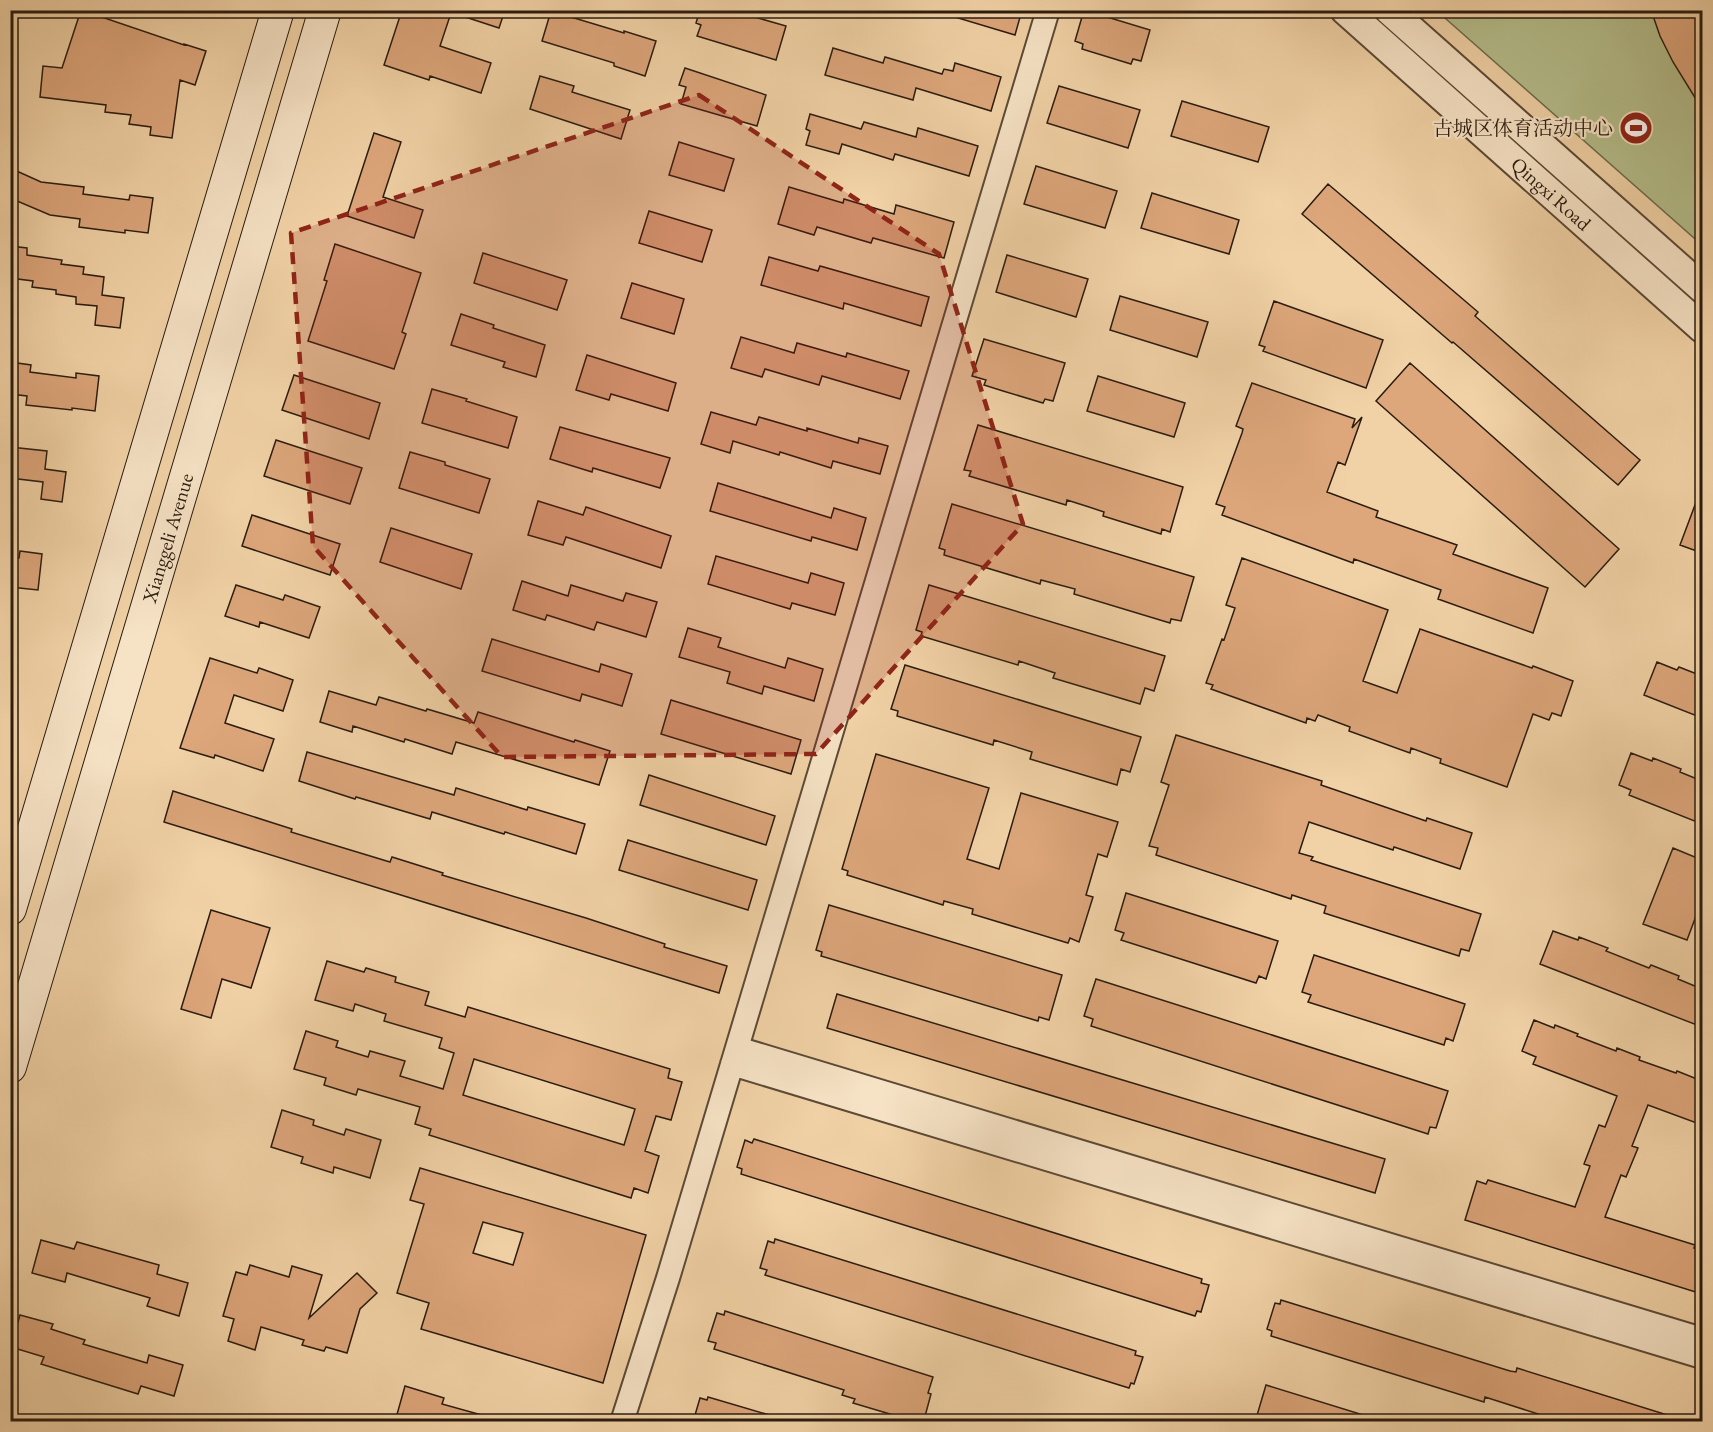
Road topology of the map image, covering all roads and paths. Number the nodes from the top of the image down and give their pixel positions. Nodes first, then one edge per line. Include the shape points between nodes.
1 (278, 10) edge
2 (325, 10) edge
3 (1048, 10) edge
4 (1345, 10) edge
5 (1389, 10) edge
6 (1702, 288) edge
7 (1702, 328) edge
8 (10, 909) edge
9 (734, 1056) junction
10 (10, 1067) edge
11 (1702, 1339) edge
12 (1702, 1357) edge
13 (622, 1422) edge

1 - 8 main road
2 - 10 main road, Xianggeli Avenue
3 - 9 street
4 - 7 street, Qingxi Road
5 - 6 street, Qingxi Road
9 - 11 street
9 - 12 street
9 - 13 street

